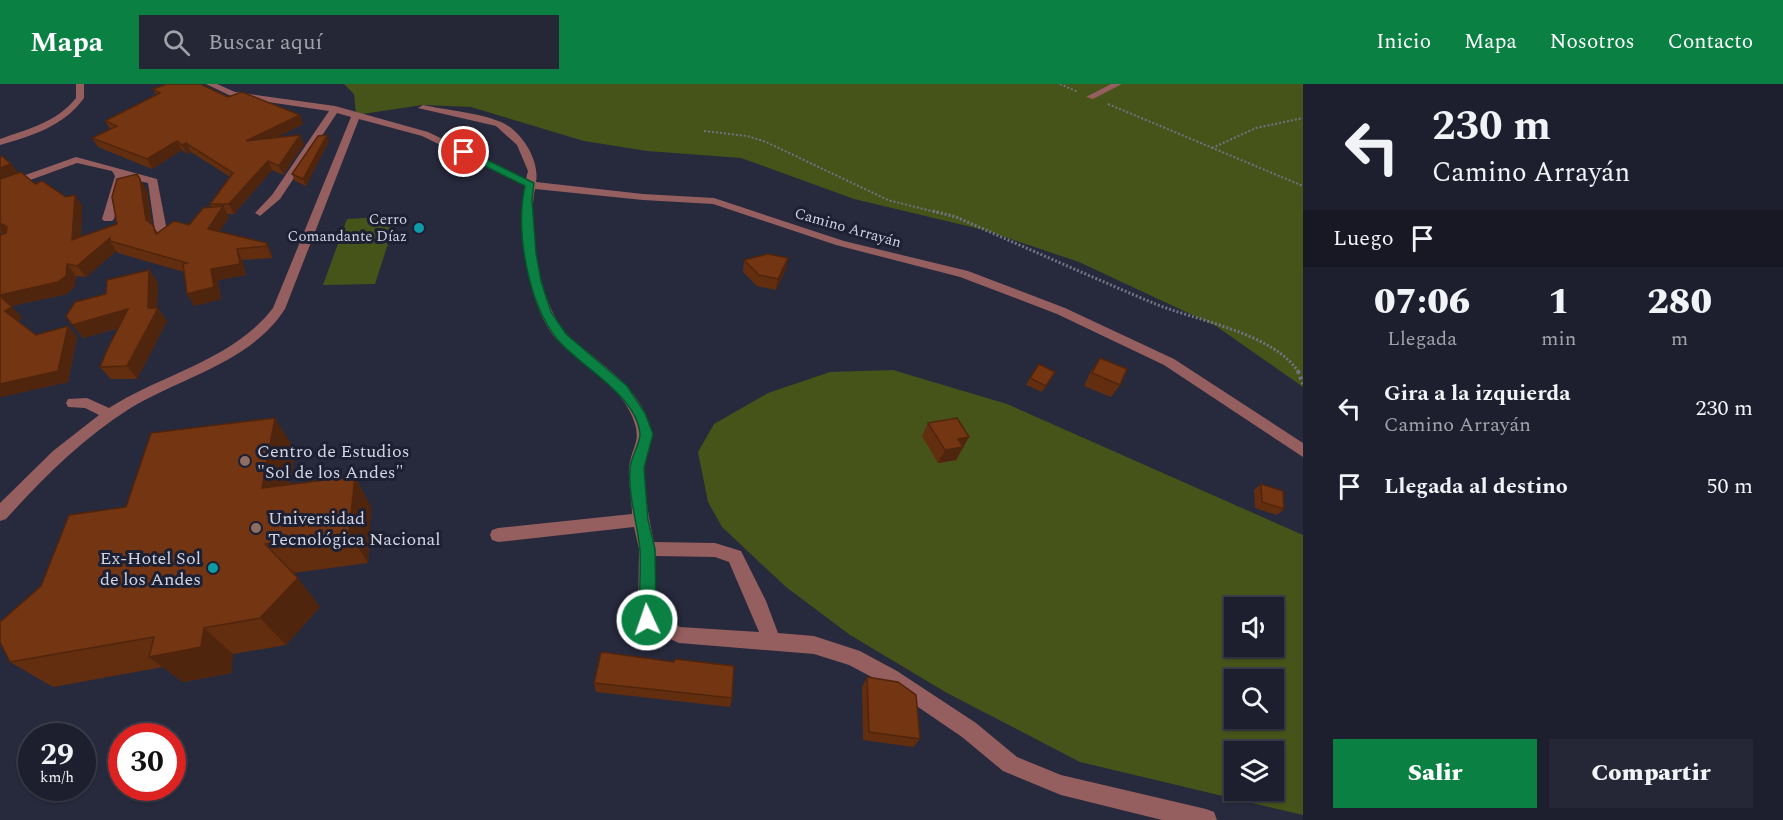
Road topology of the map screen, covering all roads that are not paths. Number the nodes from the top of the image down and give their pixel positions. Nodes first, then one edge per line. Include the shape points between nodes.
1 (80, 84) edge
2 (210, 84) edge
3 (1118, 84) edge
4 (1090, 97) road end
5 (423, 108) dead end
6 (335, 109) junction
7 (356, 115) junction
8 (0, 142) edge
9 (120, 174) junction
10 (530, 185) junction
11 (0, 188) edge
12 (260, 213) dead end
13 (108, 219) dead end
14 (161, 231) edge
15 (73, 403) dead end
16 (110, 416) junction
17 (1303, 450) edge
18 (0, 514) edge
19 (641, 520) junction
20 (498, 535) dead end
21 (647, 549) junction
22 (772, 641) junction
23 (1206, 820) edge

1 - 8 street via 80,98 67,114
2 - 6 street, Camino Arrayán via 249,97
3 - 4 street
5 - 10 street via 499,124 521,144 533,171
6 - 7 street, Camino Arrayán
6 - 12 street via 276,197
7 - 10 street, Camino Arrayán via 432,136
7 - 16 street via 270,323 247,342
9 - 11 street via 116,169 76,160
9 - 13 street
9 - 14 street via 153,181
10 - 17 street, Camino Arrayán via 643,198 714,201 840,243 964,274 1061,311 1169,362
10 - 19 street via 527,200 531,253 545,313 562,337 623,390 646,434 637,468
15 - 16 street via 87,403
16 - 18 street via 41,472
19 - 20 street
19 - 21 street
21 - 22 street via 715,550 735,556
21 - 22 street via 647,620 679,635
22 - 23 street via 814,645 853,657 969,730 1010,764 1061,785

